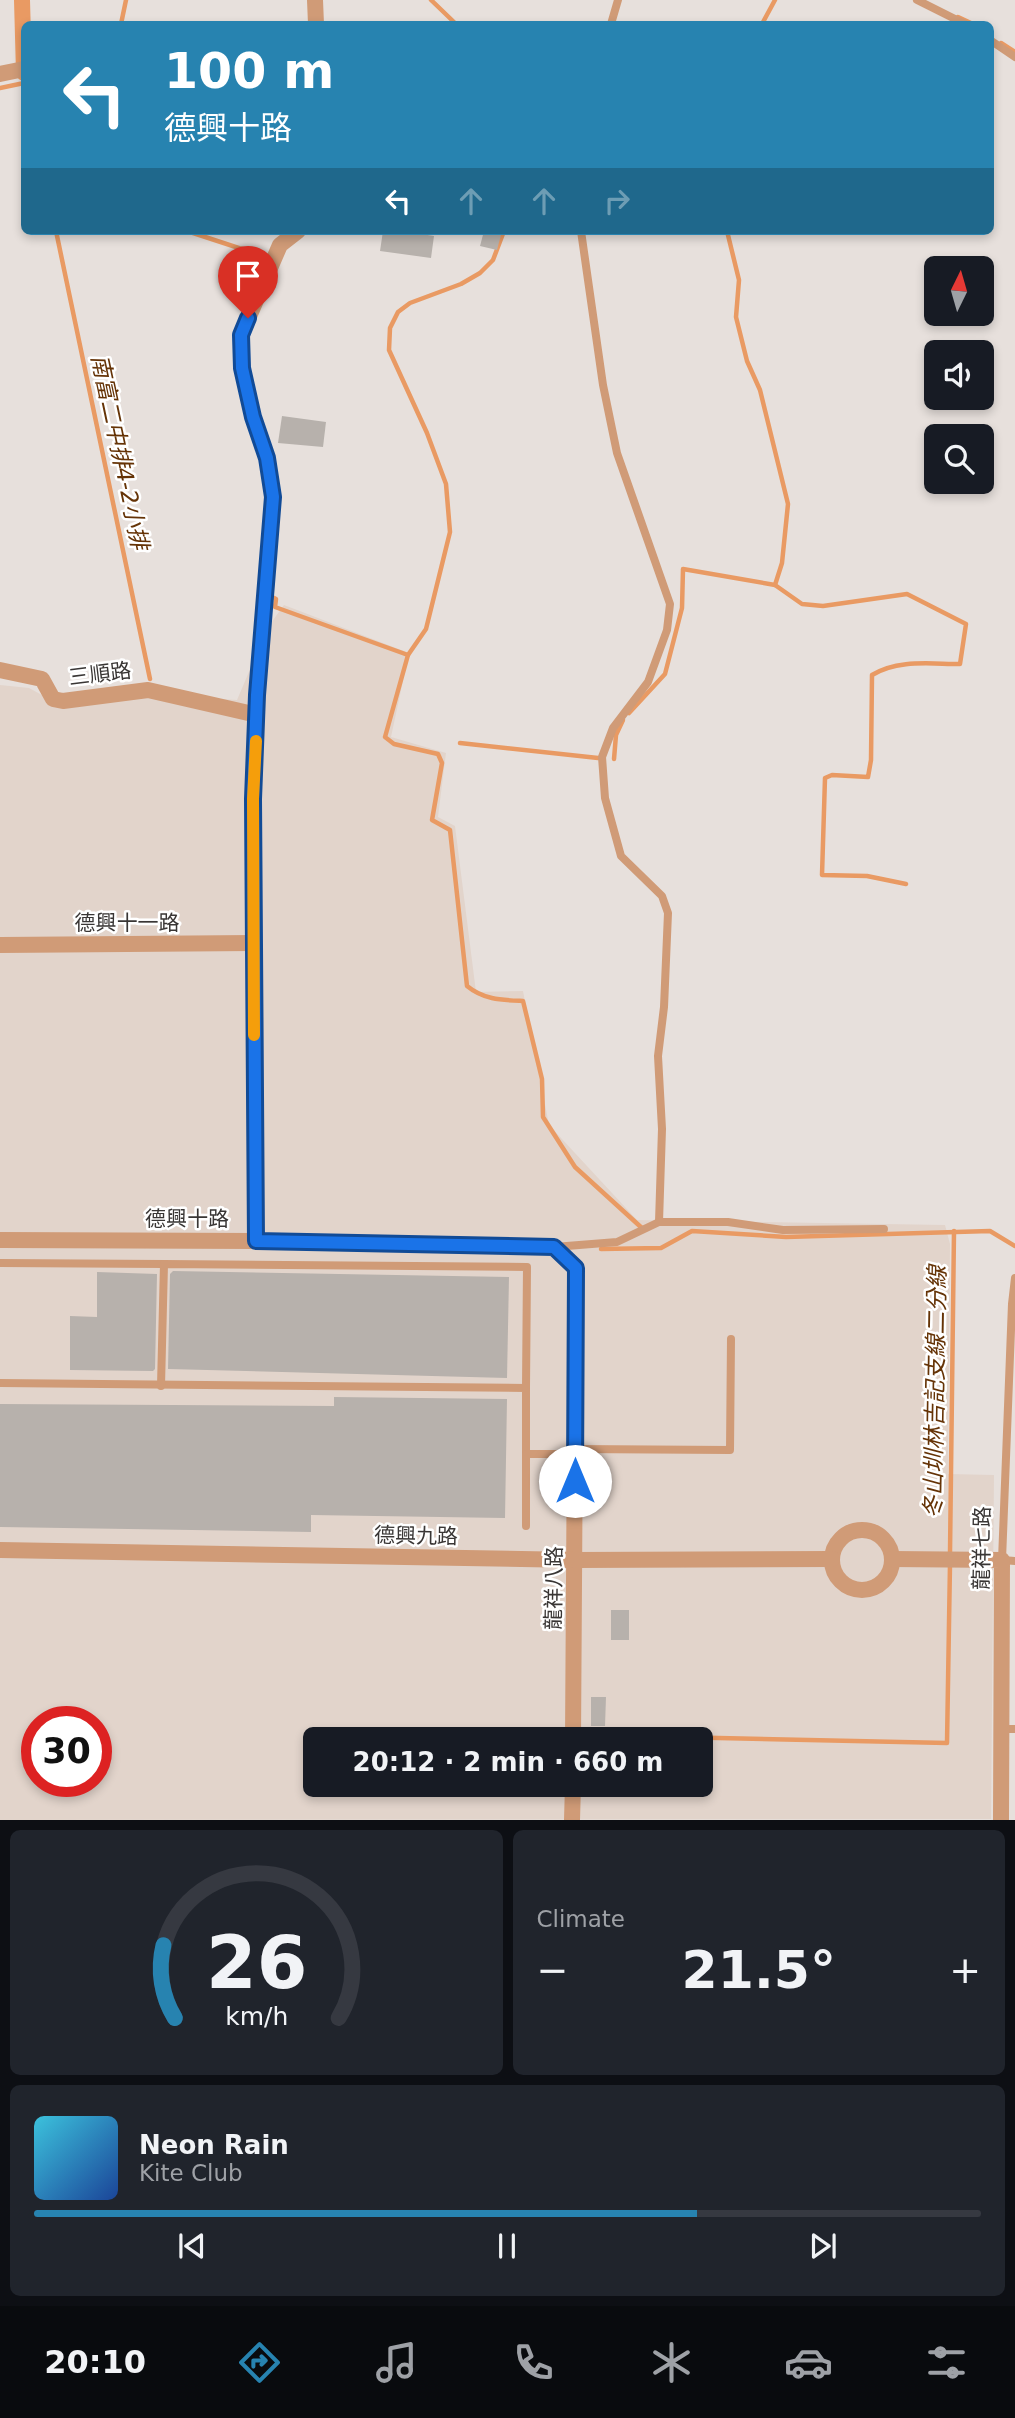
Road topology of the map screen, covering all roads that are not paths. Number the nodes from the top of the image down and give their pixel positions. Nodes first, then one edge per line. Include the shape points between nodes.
1 (315, 0) edge
2 (618, 0) edge
3 (917, 0) edge
4 (316, 21) edge
5 (612, 21) edge
6 (959, 21) edge
7 (994, 43) edge
8 (1015, 57) edge
9 (21, 69) edge
10 (0, 74) edge
11 (293, 235) edge
12 (581, 235) edge
13 (0, 670) edge
14 (257, 715) junction
15 (253, 943) junction
16 (0, 945) edge
17 (659, 1222) junction
18 (884, 1228) dead end
19 (0, 1240) edge
20 (256, 1241) junction
21 (554, 1247) junction
22 (0, 1263) edge
23 (164, 1264) junction
24 (1015, 1278) edge
25 (730, 1339) dead end
26 (0, 1383) edge
27 (161, 1385) junction
28 (526, 1388) junction
29 (575, 1452) junction
30 (526, 1454) junction
31 (1004, 1478) junction
32 (1015, 1478) edge
33 (526, 1526) dead end
34 (0, 1550) edge
35 (832, 1559) junction
36 (892, 1559) junction
37 (575, 1560) junction
38 (1009, 1560) edge
39 (1009, 1644) edge
40 (573, 1727) edge
41 (1009, 1729) edge
42 (573, 1797) edge
43 (1006, 1810) edge
44 (572, 1819) edge

1 - 4 street
2 - 5 lane
3 - 6 lane
7 - 8 lane
9 - 10 street
11 - 14 street via 280,245 241,335 242,368 273,497
12 - 17 lane via 617,453 670,604 667,630 648,682 613,729 602,757 605,799 621,856 662,896 668,914 658,1056 662,1129
13 - 14 street, 三順路 via 42,679 53,699 63,701 148,690
14 - 15 street
15 - 16 street, 德興十一路
15 - 20 street
17 - 18 lane via 728,1222 783,1230
17 - 21 lane via 617,1242
19 - 20 street, 德興十路
20 - 21 street, 德興十路
21 - 29 street, 龍祥八路 via 576,1268
22 - 23 lane
23 - 27 lane
23 - 28 lane via 527,1268
24 - 31 lane, 龍祥七路
25 - 29 lane via 730,1450
26 - 27 lane
27 - 28 lane
28 - 30 lane
29 - 30 lane
29 - 37 street, 龍祥八路
30 - 33 lane
31 - 32 lane
31 - 38 lane, 龍祥七路
34 - 37 street, 德興九路
35 - 36 street via 834,1549 848,1534 868,1531 885,1541
35 - 36 street via 844,1584 862,1590 881,1585
35 - 37 street, 德興九路
36 - 38 street
37 - 40 street, 龍祥八路
38 - 39 street, 龍祥七路
39 - 41 street, 龍祥七路
41 - 43 street, 龍祥七路
42 - 44 street

